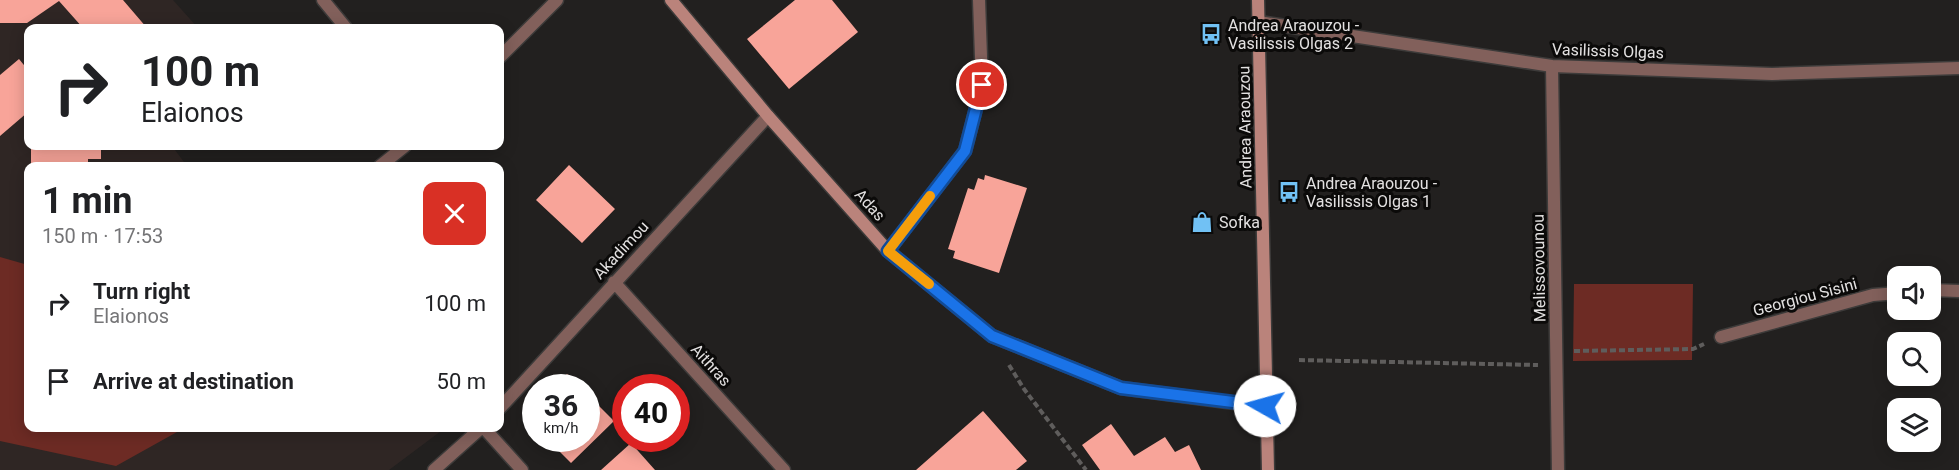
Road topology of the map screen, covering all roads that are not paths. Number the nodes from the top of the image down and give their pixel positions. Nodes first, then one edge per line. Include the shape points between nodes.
1 (323, 0) edge
2 (557, 0) edge
3 (671, 0) edge
4 (979, 0) edge
5 (1258, 0) edge
6 (1259, 22) junction
7 (343, 24) edge
8 (504, 53) edge
9 (1552, 66) junction
10 (1959, 68) edge
11 (768, 116) junction
12 (400, 150) edge
13 (385, 162) edge
14 (888, 251) junction
15 (614, 282) junction
16 (1941, 290) edge
17 (1959, 291) edge
18 (1887, 294) edge
19 (1721, 337) road end
20 (504, 404) edge
21 (1265, 406) junction
22 (477, 432) edge
23 (486, 432) edge
24 (434, 470) edge
25 (522, 470) edge
26 (784, 470) edge
27 (1268, 470) edge
28 (1558, 470) edge

1 - 7 street
2 - 8 street
3 - 11 street, Adas
4 - 14 street via 982,85 965,151
5 - 6 street, Andrea Araouzou
6 - 9 street, Vasilissis Olgas
6 - 21 street, Andrea Araouzou
9 - 10 street, Vasilissis Olgas via 1772,74
9 - 28 street, Melissovounou
11 - 14 street, Adas
11 - 15 street, Akadimou
12 - 13 street
14 - 21 street, Adas via 992,336 1121,388
15 - 20 street, Akadimou
15 - 26 street, Aithras
16 - 17 street
18 - 19 street, Georgiou Sisini
21 - 27 street, Andrea Araouzou
22 - 24 street
23 - 25 street

